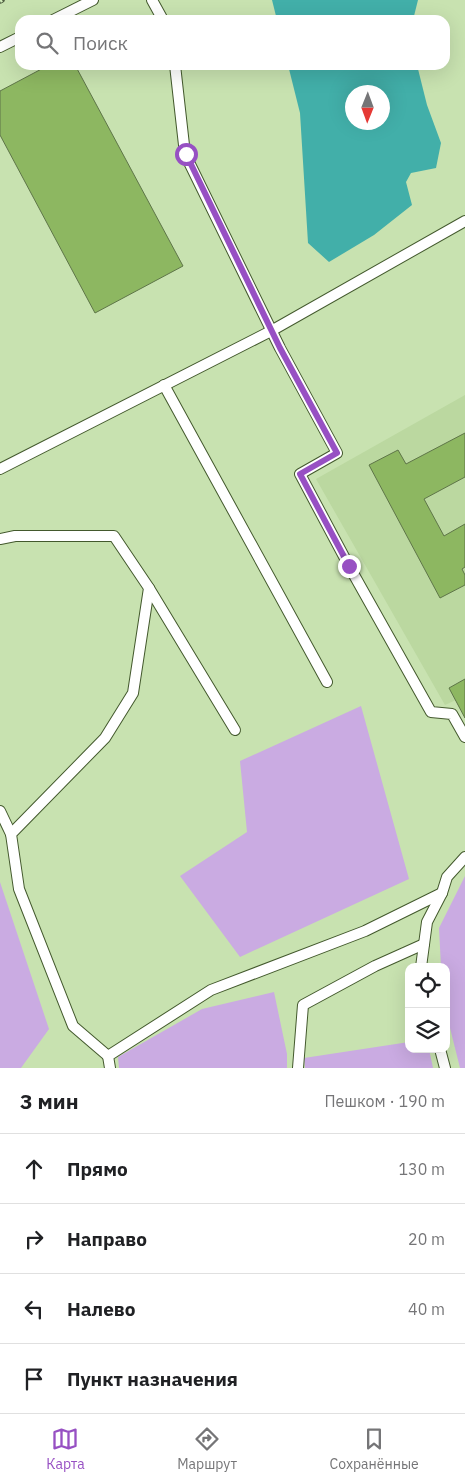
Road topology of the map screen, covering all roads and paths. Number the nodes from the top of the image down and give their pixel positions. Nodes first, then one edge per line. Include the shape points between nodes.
1 (93, 0) edge
2 (152, 0) edge
3 (63, 15) edge
4 (160, 15) edge
5 (15, 40) edge
6 (0, 47) edge
7 (176, 70) edge
8 (465, 221) edge
9 (271, 331) junction
10 (164, 386) junction
11 (0, 470) edge
12 (0, 539) edge
13 (149, 588) junction
14 (327, 682) dead end
15 (235, 730) dead end
16 (465, 737) edge
17 (0, 811) edge
18 (11, 834) junction
19 (465, 857) edge
20 (442, 893) junction
21 (424, 944) junction
22 (422, 963) edge
23 (441, 1053) edge
24 (108, 1056) junction
25 (110, 1068) edge
26 (298, 1068) edge
27 (445, 1068) edge

1 - 3 lane
2 - 4 lane
5 - 6 lane
7 - 9 lane via 186,154
8 - 9 lane
9 - 10 lane
9 - 16 lane via 337,453 300,474 431,712 452,714
10 - 11 lane
10 - 14 lane
12 - 13 lane via 15,536 114,536
13 - 15 lane
13 - 18 lane via 133,693 105,738
17 - 18 lane
18 - 24 lane via 19,888 73,1026
19 - 20 lane via 447,877
20 - 21 lane via 426,922
20 - 24 lane via 365,931 211,990
21 - 22 lane
21 - 26 lane via 303,1005
23 - 27 lane
24 - 25 lane

